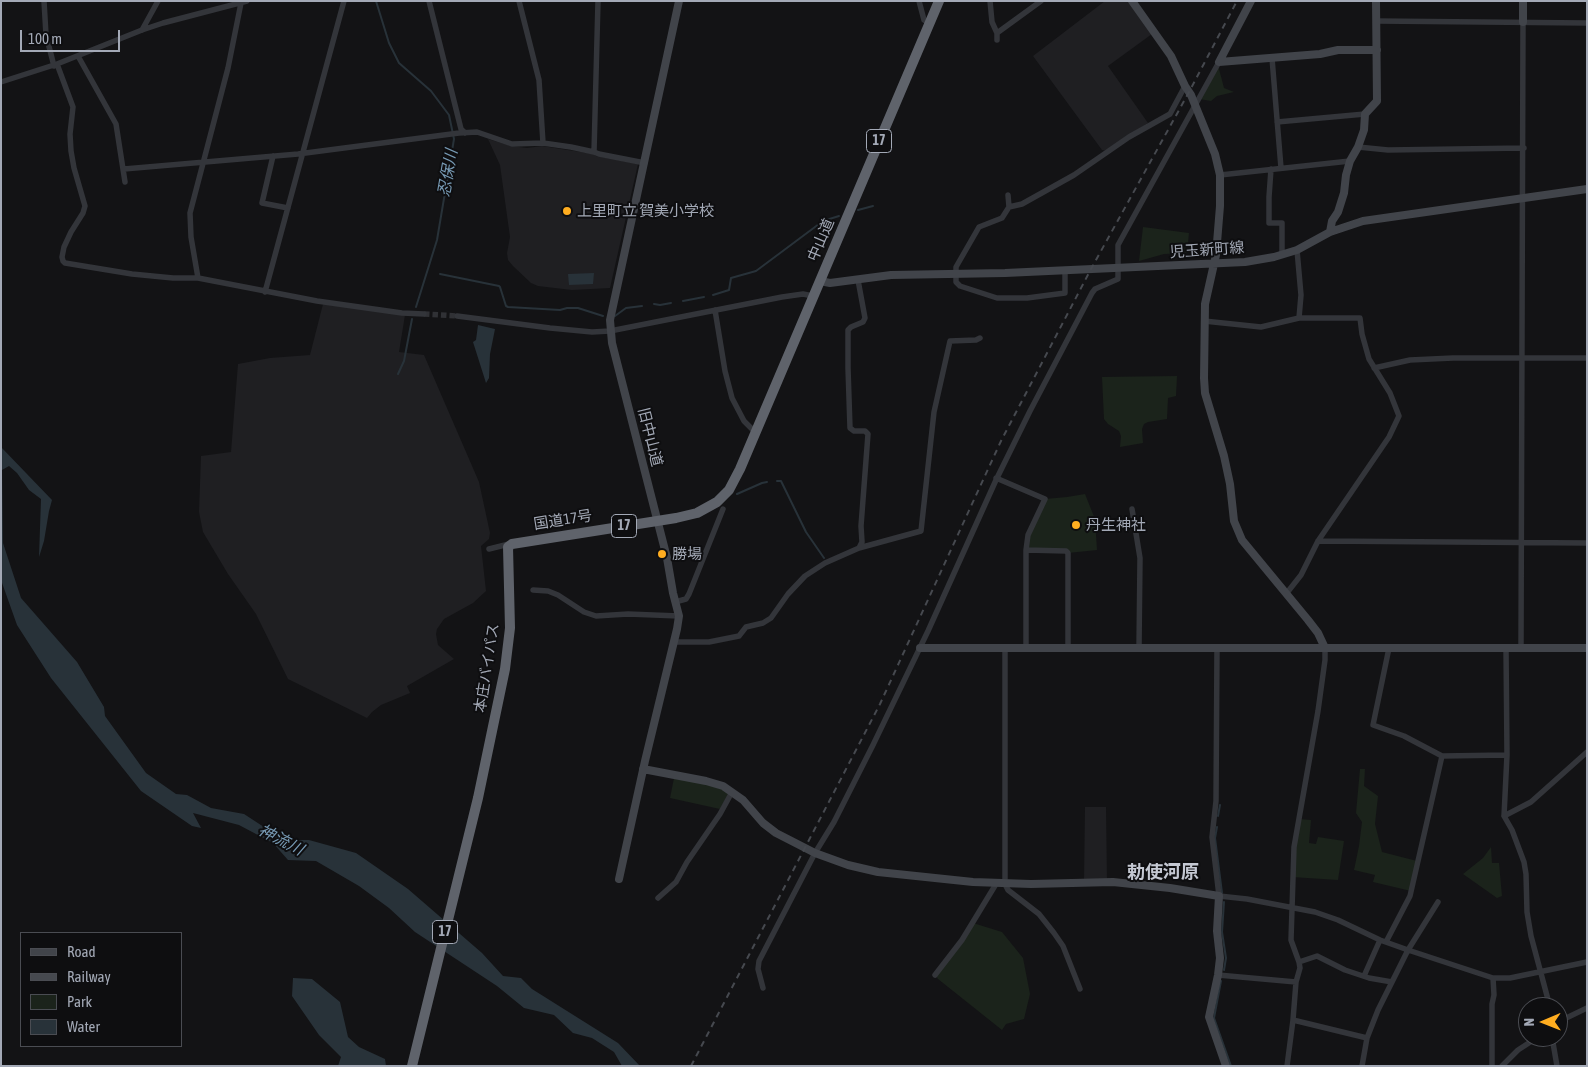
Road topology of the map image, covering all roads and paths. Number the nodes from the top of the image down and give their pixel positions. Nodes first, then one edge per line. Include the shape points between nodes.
1 (44, 1) edge
2 (158, 1) edge
3 (344, 1) edge
4 (429, 1) edge
5 (519, 1) edge
6 (598, 1) edge
7 (679, 1) edge
8 (919, 1) edge
9 (939, 1) edge
10 (990, 1) edge
11 (1041, 1) edge
12 (1132, 1) edge
13 (1251, 1) edge
14 (1376, 1) edge
15 (1523, 1) edge
16 (244, 2) edge
17 (1376, 21) junction
18 (1523, 22) junction
19 (1587, 23) edge
20 (930, 24) junction
21 (142, 30) junction
22 (997, 33) junction
23 (998, 40) dead end
24 (1377, 50) junction
25 (78, 56) junction
26 (1272, 58) junction
27 (1219, 62) junction
28 (56, 65) junction
29 (1, 82) edge
30 (1185, 86) junction
31 (1196, 107) junction
32 (1365, 114) junction
33 (1277, 122) junction
34 (461, 133) junction
35 (543, 143) junction
36 (1358, 147) junction
37 (1524, 148) junction
38 (594, 152) junction
39 (304, 153) junction
40 (273, 156) junction
41 (1350, 161) junction
42 (203, 163) junction
43 (645, 163) junction
44 (1281, 168) junction
45 (124, 169) junction
46 (1271, 169) junction
47 (1220, 174) junction
48 (125, 182) dead end
49 (1587, 189) edge
50 (1008, 195) dead end
51 (1522, 198) junction
52 (1009, 207) junction
53 (288, 208) junction
54 (1330, 232) junction
55 (1297, 250) junction
56 (1282, 255) junction
57 (1214, 264) junction
58 (1118, 268) junction
59 (1065, 270) junction
60 (956, 274) junction
61 (198, 278) junction
62 (858, 280) junction
63 (820, 281) junction
64 (265, 292) junction
65 (813, 296) junction
66 (716, 310) junction
67 (424, 314) tunnel mouth
68 (457, 316) tunnel mouth
69 (1299, 318) junction
70 (1204, 321) junction
71 (610, 331) junction
72 (980, 338) dead end
73 (1587, 358) edge
74 (1522, 359) junction
75 (1374, 368) junction
76 (755, 432) junction
77 (996, 478) junction
78 (729, 490) joint
79 (723, 509) dead end
80 (1132, 509) dead end
81 (657, 521) junction
82 (1318, 541) junction
83 (1522, 543) junction
84 (1587, 543) edge
85 (512, 544) junction
86 (858, 548) junction
87 (489, 549) dead end
88 (1026, 550) junction
89 (533, 590) dead end
90 (1286, 594) junction
91 (675, 602) junction
92 (679, 616) junction
93 (674, 642) junction
94 (920, 648) junction
95 (1005, 648) junction
96 (1026, 648) junction
97 (1068, 648) junction
98 (1140, 648) junction
99 (1217, 648) junction
100 (1325, 648) junction
101 (1388, 648) junction
102 (1506, 648) junction
103 (1521, 648) junction
104 (1587, 648) edge
105 (1587, 752) edge
106 (1507, 755) junction
107 (1442, 756) junction
108 (643, 769) junction
109 (732, 792) junction
110 (1504, 816) junction
111 (815, 853) junction
112 (619, 879) dead end
113 (996, 884) junction
114 (1005, 884) junction
115 (1219, 896) junction
116 (658, 898) dead end
117 (1438, 902) dead end
118 (1292, 907) junction
119 (1383, 941) junction
120 (1408, 950) junction
121 (1300, 962) junction
122 (1587, 962) edge
123 (1540, 972) junction
124 (935, 975) dead end
125 (1218, 975) junction
126 (1364, 976) junction
127 (1493, 978) junction
128 (1296, 982) junction
129 (1392, 982) junction
130 (763, 988) dead end
131 (1080, 989) dead end
132 (1547, 997) edge
133 (1587, 1008) edge
134 (1568, 1017) edge
135 (1293, 1020) junction
136 (1367, 1038) junction
137 (1523, 1047) edge
138 (1554, 1047) edge
139 (412, 1066) edge
140 (1226, 1066) edge
141 (1287, 1066) edge
142 (1362, 1066) edge
143 (1492, 1066) edge
144 (1502, 1066) edge
145 (1557, 1066) edge

1 - 28 street via 46,35
2 - 21 street
3 - 39 street
4 - 34 street
5 - 35 street via 539,80
6 - 38 street
7 - 43 street, 旧中山道
8 - 20 street via 924,20
9 - 20 highway, 中山道 / 17
10 - 22 street via 992,22
11 - 22 street
12 - 30 street via 1171,56
13 - 27 street
14 - 17 street
15 - 18 street
16 - 21 street
16 - 42 street
17 - 18 street
17 - 24 street
18 - 19 street
18 - 37 street
20 - 63 highway, 中山道 / 17
21 - 25 street
22 - 23 street
24 - 26 street via 1338,50
24 - 32 street via 1377,102
25 - 28 street
25 - 45 street via 116,124
26 - 27 street
26 - 33 street
27 - 31 street
28 - 29 street
28 - 61 street via 74,107 71,151 84,206 64,247 63,261 132,274
30 - 31 street
30 - 52 street via 1170,114 1129,137 1074,175 1022,204
31 - 47 street
31 - 58 street via 1118,245
32 - 33 street
32 - 36 street
33 - 44 street
34 - 35 street via 482,133 512,144
34 - 39 street
35 - 38 street
36 - 37 street via 1388,150
36 - 41 street
37 - 51 street
38 - 43 street
39 - 40 street
39 - 53 street
40 - 42 street
40 - 53 street via 262,203
41 - 44 street
41 - 54 street via 1344,193
42 - 45 street
42 - 61 street via 190,213
43 - 71 street, 旧中山道 via 612,306
44 - 46 street
45 - 48 street
46 - 47 street
46 - 56 street via 1269,223 1282,223
47 - 57 street
49 - 51 street, 児玉新町線
50 - 52 street
51 - 54 street, 児玉新町線 via 1363,221
51 - 74 street
52 - 60 street via 1002,218 979,227 956,267
53 - 64 street
54 - 55 street, 児玉新町線
55 - 56 street, 児玉新町線
55 - 69 street via 1302,295
56 - 57 street, 児玉新町線
57 - 58 street, 児玉新町線
57 - 70 street
58 - 59 street, 児玉新町線
58 - 77 street via 1117,280 1092,293
59 - 60 street, 児玉新町線
59 - 60 street via 1065,293 1027,298 997,298 978,293 958,285
60 - 62 street, 児玉新町線 via 890,275
61 - 64 street
62 - 63 street, 児玉新町線
62 - 86 street via 865,318 848,332 850,426 868,434 862,542
63 - 65 highway, 中山道 / 17
64 - 67 street
65 - 66 street via 795,294
65 - 76 highway, 中山道 / 17
66 - 71 street
66 - 76 street via 732,398 744,421
68 - 71 street via 592,332
69 - 70 street via 1261,327
69 - 75 street via 1360,318
70 - 90 street via 1205,393 1224,456 1234,521 1242,540
71 - 81 street, 旧中山道
72 - 86 street via 950,341 934,412 921,530
73 - 74 street
74 - 75 street via 1410,360
74 - 83 street
75 - 82 street via 1390,393 1399,416 1389,437
76 - 78 highway, 中山道 / 17
77 - 88 street via 1045,498 1028,535
77 - 94 street
78 - 81 highway, 国道17号 / 17 via 717,502 697,513
79 - 91 street via 689,594 686,599
80 - 98 street via 1140,558
81 - 85 highway, 国道17号 / 17
81 - 91 street, 旧中山道
82 - 83 street
82 - 90 street via 1302,575
83 - 84 street
83 - 103 street
85 - 87 street
85 - 139 highway, 本庄バイパス / 17 via 507,551 510,628 505,669 478,798
86 - 93 street via 825,562 806,576 770,618 746,627 739,636 708,642
88 - 96 street
88 - 97 street via 1068,553
89 - 92 street via 558,595 596,616
90 - 100 street via 1318,633
91 - 92 street, 旧中山道
92 - 93 street, 旧中山道
93 - 108 street, 旧中山道
94 - 95 street
94 - 111 street via 838,814
95 - 96 street
95 - 114 street
96 - 97 street
97 - 98 street
98 - 99 street
99 - 100 street
99 - 115 street via 1216,801 1212,837
100 - 101 street
100 - 118 street via 1326,660 1294,847
101 - 102 street
101 - 107 street via 1373,725 1404,736
102 - 103 street
102 - 106 street
103 - 104 street
105 - 110 street via 1530,802
106 - 107 street
106 - 110 street
107 - 119 street via 1410,896
108 - 109 street via 718,784
108 - 112 street, 旧中山道
109 - 111 street via 772,830
109 - 116 street via 676,882
110 - 123 street via 1524,862 1527,912
111 - 113 street via 878,872
111 - 130 street via 758,964
113 - 114 street
113 - 124 street via 962,940
114 - 115 street via 1113,882
114 - 131 street via 1008,890 1039,914 1054,933 1063,946
115 - 118 street
115 - 125 street
117 - 120 street
118 - 119 street via 1338,920
118 - 121 street via 1291,940
119 - 120 street
119 - 126 street
120 - 127 street
120 - 129 street
121 - 126 street via 1317,956
121 - 128 street
122 - 123 street
123 - 127 street
123 - 132 street
125 - 128 street
125 - 140 street via 1209,1017
126 - 129 street
127 - 143 street
128 - 135 street
129 - 136 street
133 - 134 street
135 - 136 street
135 - 141 street
136 - 142 street
137 - 144 street
138 - 145 street

